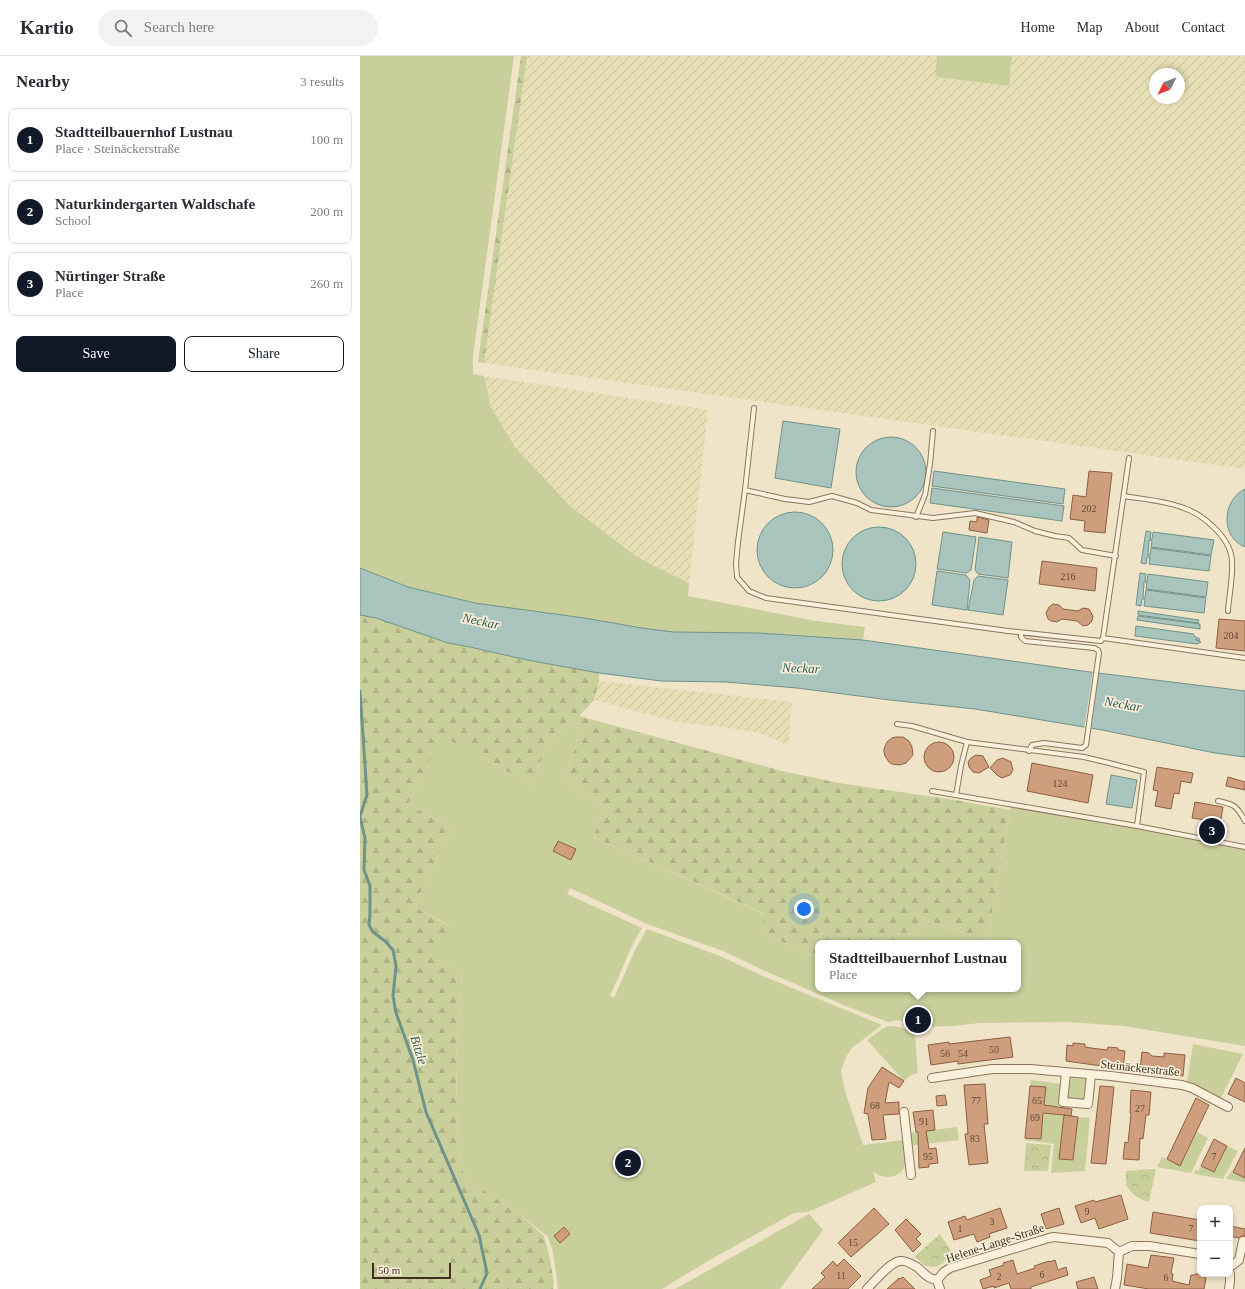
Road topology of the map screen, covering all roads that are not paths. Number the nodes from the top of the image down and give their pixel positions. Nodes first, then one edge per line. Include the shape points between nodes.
1 (754, 408) dead end
2 (932, 432) dead end
3 (1129, 458) dead end
4 (745, 490) junction
5 (1124, 496) junction
6 (916, 517) junction
7 (1116, 556) junction
8 (1228, 611) dead end
9 (1021, 633) junction
10 (1103, 638) junction
11 (1245, 658) edge
12 (897, 724) dead end
13 (967, 742) junction
14 (1029, 750) junction
15 (932, 791) dead end
16 (956, 795) junction
17 (1218, 801) dead end
18 (1245, 820) edge
19 (1137, 826) junction
20 (1245, 847) edge
21 (1066, 1072) junction
22 (1091, 1075) junction
23 (932, 1078) dead end
24 (1228, 1107) dead end
25 (904, 1112) dead end
26 (911, 1175) dead end
27 (1243, 1241) dead end
28 (1118, 1252) junction
29 (1197, 1254) edge
30 (1233, 1265) edge
31 (1230, 1277) edge
32 (937, 1280) junction
33 (867, 1289) edge
34 (940, 1289) edge
35 (1115, 1289) edge
36 (1229, 1289) edge

1 - 4 lane
2 - 6 lane via 925,495
3 - 5 lane
4 - 6 lane via 809,502 832,496 857,503 870,510
4 - 9 lane via 736,563 737,577 749,590 766,598
5 - 7 lane
5 - 8 lane via 1184,508 1201,517 1215,529 1227,543 1232,561
6 - 7 lane via 933,518 976,513 1014,522 1035,531 1069,538 1082,550
7 - 10 lane
9 - 10 lane via 1101,641
9 - 14 lane via 1025,640 1094,648 1099,653 1086,744 1082,748 1044,743 1032,745
10 - 11 lane
12 - 13 lane
13 - 14 lane
13 - 16 lane
14 - 19 lane via 1084,757 1144,772
15 - 16 lane
16 - 19 lane
17 - 18 lane via 1230,803
19 - 20 lane
21 - 22 street, Steinäckerstraße
21 - 22 street, Steinäckerstraße via 1063,1102 1088,1104
21 - 23 street, Steinäckerstraße via 997,1069
22 - 24 street, Steinäckerstraße via 1182,1085
25 - 26 street
27 - 30 street via 1239,1260
28 - 29 street via 1132,1246 1143,1246
28 - 32 street, Helene-Lange-Straße via 1108,1243 1054,1237 953,1267
28 - 35 street
31 - 36 street
32 - 33 street via 927,1277 909,1263 900,1261 892,1264
32 - 34 street

